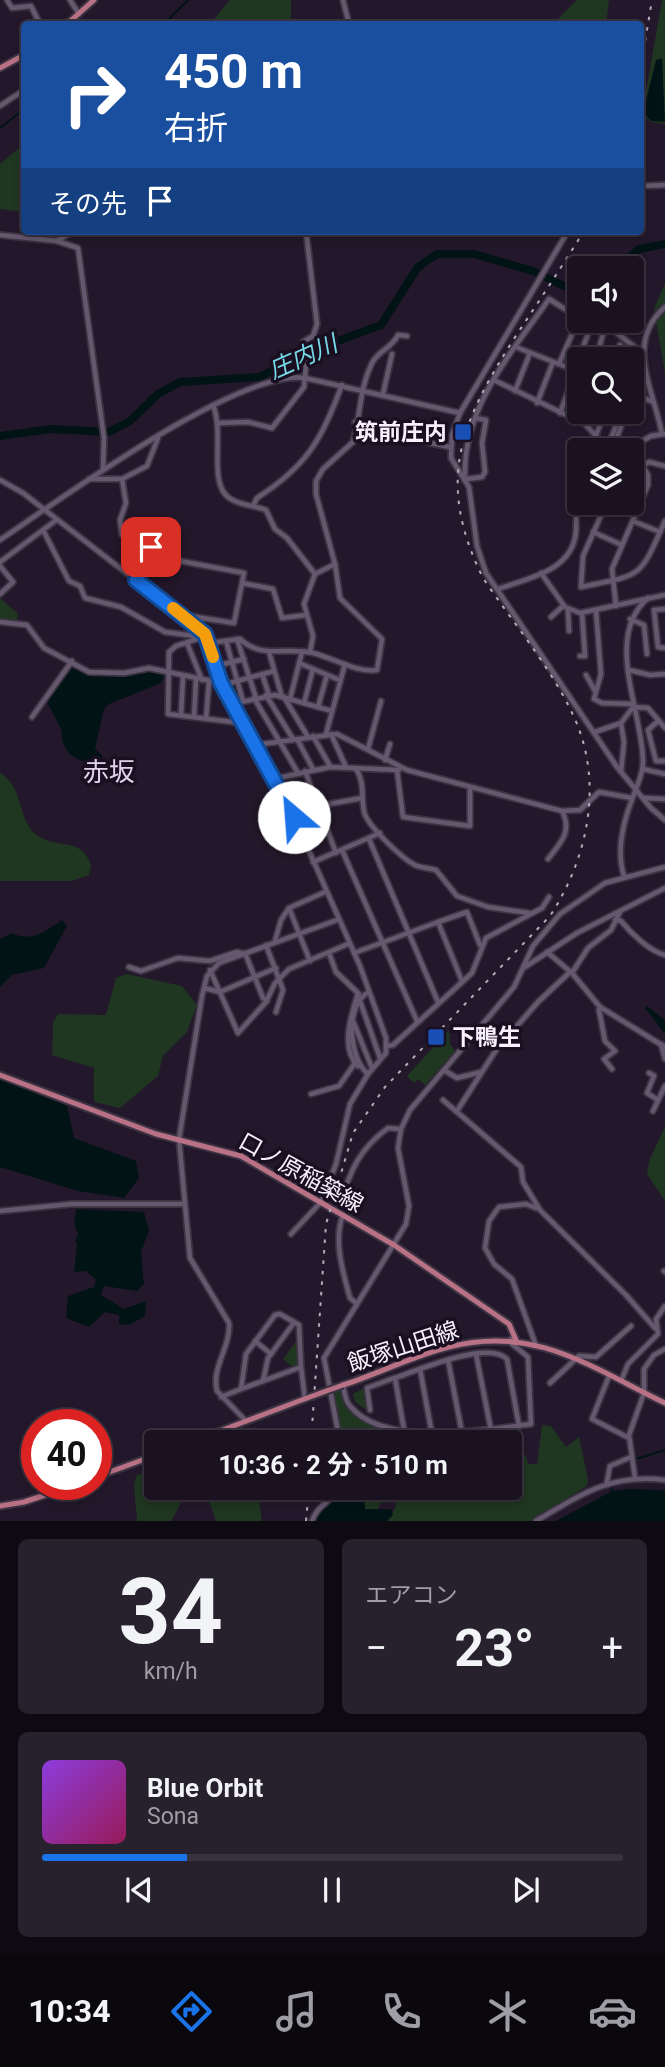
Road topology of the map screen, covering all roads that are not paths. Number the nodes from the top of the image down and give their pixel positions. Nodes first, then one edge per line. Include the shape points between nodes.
1 (7, 0) edge
2 (70, 0) edge
3 (94, 0) edge
4 (343, 0) edge
5 (79, 14) junction
6 (38, 21) edge
7 (71, 21) edge
8 (348, 21) edge
9 (21, 57) edge
10 (0, 68) edge
11 (21, 92) edge
12 (0, 106) edge
13 (665, 185) edge
14 (644, 186) edge
15 (0, 235) edge
16 (67, 235) edge
17 (306, 235) edge
18 (566, 235) edge
19 (57, 241) junction
20 (665, 307) edge
21 (567, 311) edge
22 (619, 333) edge
23 (407, 336) dead end
24 (516, 347) junction
25 (584, 347) edge
26 (635, 347) edge
27 (643, 347) edge
28 (530, 353) junction
29 (392, 354) dead end
30 (644, 361) edge
31 (553, 362) junction
32 (559, 364) junction
33 (567, 367) edge
34 (305, 378) junction
35 (494, 380) junction
36 (342, 385) junction
37 (360, 388) junction
38 (515, 391) junction
39 (383, 394) junction
40 (567, 394) edge
41 (644, 398) edge
42 (654, 402) junction
43 (537, 403) junction
44 (213, 405) junction
45 (460, 413) junction
46 (559, 413) junction
47 (567, 417) edge
48 (475, 418) junction
49 (355, 422) junction
50 (219, 423) junction
51 (580, 424) edge
52 (601, 424) edge
53 (664, 434) edge
54 (596, 435) junction
55 (158, 438) junction
56 (599, 438) edge
57 (644, 442) edge
58 (450, 447) junction
59 (644, 465) edge
60 (665, 466) edge
61 (644, 469) edge
62 (103, 471) junction
63 (466, 477) junction
64 (122, 479) junction
65 (0, 480) edge
66 (89, 480) junction
67 (644, 495) edge
68 (253, 506) junction
69 (44, 511) junction
70 (576, 515) edge
71 (601, 515) edge
72 (636, 515) edge
73 (55, 521) junction
74 (633, 521) junction
75 (665, 521) edge
76 (43, 530) junction
77 (593, 532) junction
78 (660, 532) junction
79 (151, 539) junction
80 (0, 540) edge
81 (622, 545) junction
82 (0, 564) edge
83 (335, 564) junction
84 (541, 573) junction
85 (316, 574) junction
86 (136, 580) junction
87 (612, 581) junction
88 (242, 583) junction
89 (498, 589) junction
90 (0, 594) edge
91 (665, 595) edge
92 (648, 598) junction
93 (616, 606) junction
94 (565, 607) junction
95 (665, 609) edge
96 (596, 611) junction
97 (582, 613) junction
98 (183, 615) junction
99 (306, 615) junction
100 (551, 617) dead end
101 (630, 619) junction
102 (0, 622) edge
103 (569, 631) dead end
104 (204, 637) junction
105 (237, 639) junction
106 (226, 641) junction
107 (187, 643) junction
108 (208, 643) junction
109 (665, 648) edge
110 (269, 652) junction
111 (302, 652) junction
112 (310, 652) junction
113 (647, 654) dead end
114 (580, 656) dead end
115 (244, 659) junction
116 (72, 661) junction
117 (232, 662) junction
118 (299, 663) junction
119 (345, 664) junction
120 (216, 666) junction
121 (313, 669) junction
122 (629, 670) junction
123 (274, 671) junction
124 (167, 673) junction
125 (262, 674) junction
126 (665, 674) edge
127 (327, 675) junction
128 (586, 675) dead end
129 (183, 677) junction
130 (249, 677) junction
131 (199, 680) junction
132 (337, 680) dead end
133 (209, 681) junction
134 (237, 681) junction
135 (222, 684) junction
136 (596, 692) junction
137 (268, 695) junction
138 (255, 698) junction
139 (285, 698) junction
140 (243, 701) junction
141 (381, 701) dead end
142 (304, 703) junction
143 (232, 704) junction
144 (633, 705) junction
145 (318, 707) junction
146 (332, 711) junction
147 (181, 715) junction
148 (194, 717) junction
149 (32, 718) dead end
150 (206, 719) junction
151 (658, 721) junction
152 (242, 723) junction
153 (621, 723) junction
154 (665, 728) edge
155 (594, 732) junction
156 (328, 734) junction
157 (311, 737) junction
158 (295, 739) junction
159 (281, 741) junction
160 (390, 744) dead end
161 (256, 745) junction
162 (368, 749) junction
163 (385, 760) junction
164 (665, 761) edge
165 (330, 767) junction
166 (346, 767) junction
167 (313, 769) junction
168 (356, 769) junction
169 (643, 769) junction
170 (397, 770) junction
171 (407, 770) junction
172 (305, 771) junction
173 (298, 773) junction
174 (621, 773) junction
175 (665, 774) edge
176 (275, 779) junction
177 (470, 788) junction
178 (636, 790) junction
179 (362, 798) junction
180 (632, 798) junction
181 (643, 799) junction
182 (665, 799) edge
183 (318, 806) junction
184 (562, 811) junction
185 (294, 817) junction
186 (665, 820) edge
187 (380, 833) junction
188 (369, 839) junction
189 (342, 850) junction
190 (336, 853) junction
191 (548, 859) dead end
192 (313, 862) junction
193 (665, 867) edge
194 (624, 876) junction
195 (665, 888) edge
196 (326, 891) junction
197 (549, 897) dead end
198 (289, 908) junction
199 (621, 909) junction
200 (529, 912) junction
201 (615, 919) junction
202 (337, 920) junction
203 (438, 922) junction
204 (409, 932) junction
205 (300, 935) junction
206 (275, 941) junction
207 (381, 943) junction
208 (266, 944) junction
209 (348, 944) junction
210 (480, 946) junction
211 (547, 952) junction
212 (243, 953) junction
213 (329, 953) junction
214 (354, 953) junction
215 (665, 955) edge
216 (310, 961) junction
217 (129, 967) dead end
218 (276, 968) junction
219 (525, 968) junction
220 (210, 970) junction
221 (571, 972) junction
222 (254, 977) junction
223 (280, 977) junction
224 (462, 981) junction
225 (204, 988) junction
226 (220, 992) junction
227 (363, 994) junction
228 (267, 1000) junction
229 (360, 1001) junction
230 (438, 1002) junction
231 (597, 1005) junction
232 (276, 1012) dead end
233 (354, 1021) junction
234 (417, 1021) junction
235 (663, 1045) edge
236 (387, 1046) junction
237 (381, 1059) junction
238 (665, 1059) edge
239 (355, 1063) junction
240 (362, 1069) junction
241 (372, 1069) junction
242 (612, 1069) dead end
243 (444, 1070) junction
244 (482, 1072) junction
245 (649, 1073) dead end
246 (368, 1074) junction
247 (0, 1075) edge
248 (665, 1086) edge
249 (311, 1094) dead end
250 (443, 1100) dead end
251 (658, 1100) junction
252 (457, 1111) junction
253 (653, 1111) dead end
254 (401, 1129) junction
255 (179, 1139) junction
256 (321, 1202) junction
257 (185, 1204) junction
258 (340, 1205) dead end
259 (540, 1210) junction
260 (0, 1211) edge
261 (343, 1215) junction
262 (291, 1234) dead end
263 (395, 1245) junction
264 (356, 1303) junction
265 (665, 1306) edge
266 (293, 1324) junction
267 (631, 1326) dead end
268 (655, 1328) junction
269 (514, 1340) junction
270 (255, 1341) junction
271 (535, 1343) junction
272 (665, 1349) edge
273 (271, 1354) junction
274 (476, 1354) junction
275 (575, 1359) junction
276 (448, 1360) junction
277 (301, 1367) junction
278 (420, 1369) junction
279 (609, 1376) junction
280 (395, 1378) junction
281 (263, 1381) junction
282 (621, 1382) junction
283 (550, 1383) dead end
284 (343, 1385) junction
285 (242, 1389) junction
286 (645, 1393) junction
287 (221, 1397) junction
288 (306, 1398) junction
289 (665, 1403) edge
290 (370, 1410) dead end
291 (246, 1421) junction
292 (519, 1426) junction
293 (222, 1430) edge
294 (338, 1430) edge
295 (404, 1430) joint
296 (431, 1430) edge
297 (461, 1430) edge
298 (491, 1430) joint
299 (629, 1438) junction
300 (144, 1459) edge
301 (632, 1460) junction
302 (112, 1471) edge
303 (635, 1478) junction
304 (665, 1480) edge
305 (607, 1482) junction
306 (30, 1500) edge
307 (328, 1500) edge
308 (0, 1506) edge
309 (312, 1521) edge
310 (536, 1521) edge

1 - 6 street via 12,8 31,6
2 - 5 street
3 - 5 main road
4 - 8 street
5 - 7 main road
9 - 10 main road
11 - 12 street
13 - 14 street
15 - 19 street
16 - 19 street
17 - 34 street via 317,324 303,345
18 - 45 street
19 - 62 street via 74,244 79,252 104,438
20 - 27 street via 647,331
21 - 24 street via 549,299
22 - 26 street
23 - 37 street via 398,335 375,358
24 - 28 street
24 - 35 street
25 - 32 street via 590,329 576,326
28 - 31 street
28 - 38 street
29 - 39 street
30 - 42 street
31 - 32 street
31 - 43 street
32 - 33 street
34 - 36 street
34 - 44 street via 288,375 274,379
34 - 50 street via 302,392 272,428 248,422
35 - 38 street
35 - 48 street
36 - 37 street
36 - 68 street via 324,432 308,456
37 - 39 street
37 - 49 street
38 - 43 street
39 - 45 street
40 - 46 street
41 - 42 street
42 - 53 street
43 - 46 street
44 - 50 street
44 - 55 street
45 - 58 street
46 - 47 street
48 - 63 street
48 - 63 street via 486,420 482,443 485,472 482,477
49 - 58 street
49 - 83 street via 353,442 316,481
50 - 68 street via 216,470 223,492
51 - 54 street
52 - 54 street
53 - 57 street
54 - 56 street
55 - 62 street
55 - 64 street via 146,466
58 - 63 street via 454,463
59 - 60 street
61 - 67 street via 648,485
62 - 66 street
63 - 89 street via 477,546 486,573
64 - 66 street
64 - 79 street via 126,503 120,533
65 - 69 street
66 - 69 street
68 - 85 street via 266,510 275,528
69 - 73 street
69 - 80 street
70 - 84 street via 571,551 560,565
71 - 77 street
72 - 74 street
73 - 76 street
73 - 86 street
74 - 78 street
74 - 81 street
75 - 78 street
76 - 82 street
76 - 104 street via 69,581 80,586 85,598 121,607 166,632
77 - 81 street
77 - 87 street via 581,562 581,587
78 - 87 street via 642,570
79 - 86 street
79 - 88 street via 180,561 244,573
81 - 87 street
82 - 90 street via 13,582
83 - 85 street
83 - 119 street via 340,598 377,633 382,646 374,671
84 - 89 street
84 - 94 street
85 - 99 street via 304,604
86 - 98 street
87 - 93 street
88 - 98 street via 234,622
88 - 99 street via 273,589 282,618
89 - 155 street
91 - 92 street
92 - 93 street
92 - 101 street
93 - 96 street
94 - 97 street
94 - 100 street
94 - 103 street
95 - 109 street via 654,610 658,647
96 - 97 street
96 - 136 street via 601,674
97 - 114 street via 585,656
98 - 104 street
99 - 112 street via 313,636
101 - 113 street via 644,625
101 - 122 street
102 - 116 street via 27,625 44,648
104 - 107 street
104 - 108 street
105 - 106 street
105 - 110 street via 251,649
105 - 115 street
106 - 108 street
106 - 117 street
107 - 124 street via 169,652
107 - 131 street
108 - 120 street
110 - 111 street
110 - 123 street
111 - 112 street
111 - 118 street
112 - 119 street
115 - 117 street
115 - 130 street
116 - 124 street via 98,673 142,668
116 - 149 street
117 - 120 street
117 - 134 street
118 - 121 street
118 - 139 street
119 - 146 street
120 - 135 street
121 - 127 street
121 - 142 street
122 - 126 street
122 - 144 street
123 - 125 street
123 - 139 street
124 - 129 street
124 - 147 street via 168,714
125 - 130 street
125 - 137 street
127 - 132 street
127 - 145 street
128 - 136 street
129 - 131 street
129 - 147 street
130 - 134 street
130 - 138 street
131 - 133 street
131 - 148 street
133 - 135 street
133 - 150 street
134 - 135 street
134 - 140 street
135 - 143 street
136 - 144 street via 594,699 603,703
137 - 138 street
137 - 139 street
137 - 158 street
138 - 140 street
138 - 159 street
139 - 142 street
139 - 157 street
140 - 143 street
141 - 162 street
142 - 145 street
143 - 152 street
144 - 151 street via 648,708
144 - 153 street
144 - 169 street
145 - 146 street
146 - 156 street
147 - 148 street
148 - 150 street
150 - 152 street
151 - 154 street
151 - 164 street via 648,730 656,761
152 - 161 street
153 - 155 street
153 - 174 street
155 - 174 street
156 - 157 street
156 - 162 street via 345,736
156 - 166 street
157 - 158 street
157 - 165 street
158 - 159 street
158 - 167 street
159 - 161 street
159 - 173 street
160 - 163 street
161 - 176 street
162 - 163 street
163 - 171 street
165 - 166 street
165 - 167 street
166 - 168 street
167 - 172 street
168 - 170 street
168 - 179 street
169 - 175 street
169 - 178 street
170 - 171 street
170 - 177 street via 403,817 470,826
171 - 177 street
172 - 173 street
172 - 183 street
173 - 176 street
174 - 178 street
176 - 185 street
177 - 184 street
178 - 180 street
178 - 181 street
179 - 183 street
179 - 187 street via 368,824
180 - 184 street via 599,792 580,810
180 - 194 street via 620,851
181 - 182 street
181 - 186 street
183 - 185 street
183 - 190 street
184 - 191 street via 566,833
185 - 192 street
187 - 188 street
187 - 200 street via 404,858 418,867 436,870 457,896 488,907
188 - 189 street
188 - 204 street
189 - 190 street
189 - 207 street
190 - 192 street
192 - 196 street
193 - 194 street
194 - 219 street via 560,914 533,946
195 - 199 street
196 - 198 street
196 - 202 street
197 - 200 street via 542,908
198 - 205 street
198 - 206 street
199 - 201 street
199 - 211 street
200 - 210 street
201 - 215 street via 656,953
201 - 221 street via 611,930 588,948
202 - 205 street
202 - 209 street
203 - 204 street
203 - 210 street via 467,912
203 - 224 street
204 - 207 street
204 - 230 street
205 - 206 street
205 - 216 street
206 - 208 street
207 - 214 street
207 - 234 street
208 - 212 street
208 - 218 street
209 - 213 street
209 - 214 street
210 - 224 street via 472,973
211 - 219 street
211 - 221 street
212 - 217 street via 210,961 178,958 141,971
212 - 220 street
212 - 222 street
213 - 216 street
213 - 227 street via 336,972
214 - 227 street
216 - 223 street
218 - 222 street
218 - 223 street
219 - 243 street
220 - 225 street
220 - 226 street
221 - 231 street
221 - 244 street via 538,1002
222 - 226 street
222 - 228 street
223 - 228 street
223 - 232 street via 286,988
224 - 230 street
225 - 226 street
225 - 255 street
226 - 228 street via 238,1033
227 - 229 street
227 - 236 street
227 - 239 street via 349,1027
229 - 233 street
229 - 237 street
230 - 234 street
231 - 235 street
231 - 242 street via 605,1041 615,1051 604,1059
233 - 240 street via 354,1048
233 - 241 street
234 - 236 street
235 - 238 street
236 - 237 street
237 - 241 street
239 - 240 street
239 - 249 street via 339,1086
240 - 246 street
241 - 246 street
243 - 244 street via 457,1079
243 - 254 street via 410,1110
244 - 252 street
245 - 251 street via 654,1076 646,1093
246 - 256 street via 350,1104 336,1164
247 - 255 main road, 口ノ原稲築線
248 - 251 street
250 - 252 street
251 - 253 street
252 - 259 street via 521,1167 523,1182
254 - 258 street via 388,1128 359,1154
254 - 263 street via 398,1153 409,1213
255 - 256 main road, 口ノ原稲築線 via 241,1156
255 - 257 street
256 - 261 main road, 口ノ原稲築線
256 - 262 street
257 - 260 street via 71,1204
257 - 287 street via 190,1258 229,1323 215,1383
259 - 268 street
259 - 271 street via 526,1204 499,1207 484,1240 494,1264 512,1279
261 - 263 main road, 口ノ原稲築線
261 - 264 street via 341,1258 350,1298
263 - 264 street
263 - 269 main road, 口ノ原稲築線 via 509,1324
264 - 294 street via 324,1358
265 - 268 street
266 - 270 street via 275,1315
266 - 273 street
266 - 277 street via 299,1325
267 - 275 street via 596,1357
268 - 282 street via 658,1334 628,1364
269 - 271 main road, 飯塚山田線
269 - 284 main road, 飯塚山田線 via 445,1348
269 - 292 street via 528,1357 531,1424
270 - 273 street
270 - 285 street via 243,1362
271 - 275 main road, 飯塚山田線
272 - 286 street via 644,1369
273 - 281 street
274 - 276 street
274 - 292 street via 502,1354 507,1359
274 - 298 street
275 - 279 main road, 飯塚山田線
275 - 283 street
276 - 278 street
276 - 297 street
277 - 281 street
277 - 288 street
278 - 280 street
278 - 296 street
279 - 282 main road, 飯塚山田線
279 - 299 street via 592,1419
280 - 290 street via 368,1388
280 - 295 street
281 - 285 street
282 - 286 main road, 飯塚山田線
284 - 288 main road, 飯塚山田線, bridge
284 - 295 street via 356,1410
285 - 287 street
286 - 289 main road, 飯塚山田線
286 - 299 street
287 - 291 street
288 - 291 main road, 飯塚山田線
291 - 293 main road, 飯塚山田線
292 - 298 street
299 - 301 street
300 - 302 main road
301 - 303 street
301 - 305 street via 610,1466
303 - 304 street
303 - 305 street
305 - 310 street
306 - 308 main road
307 - 309 street

